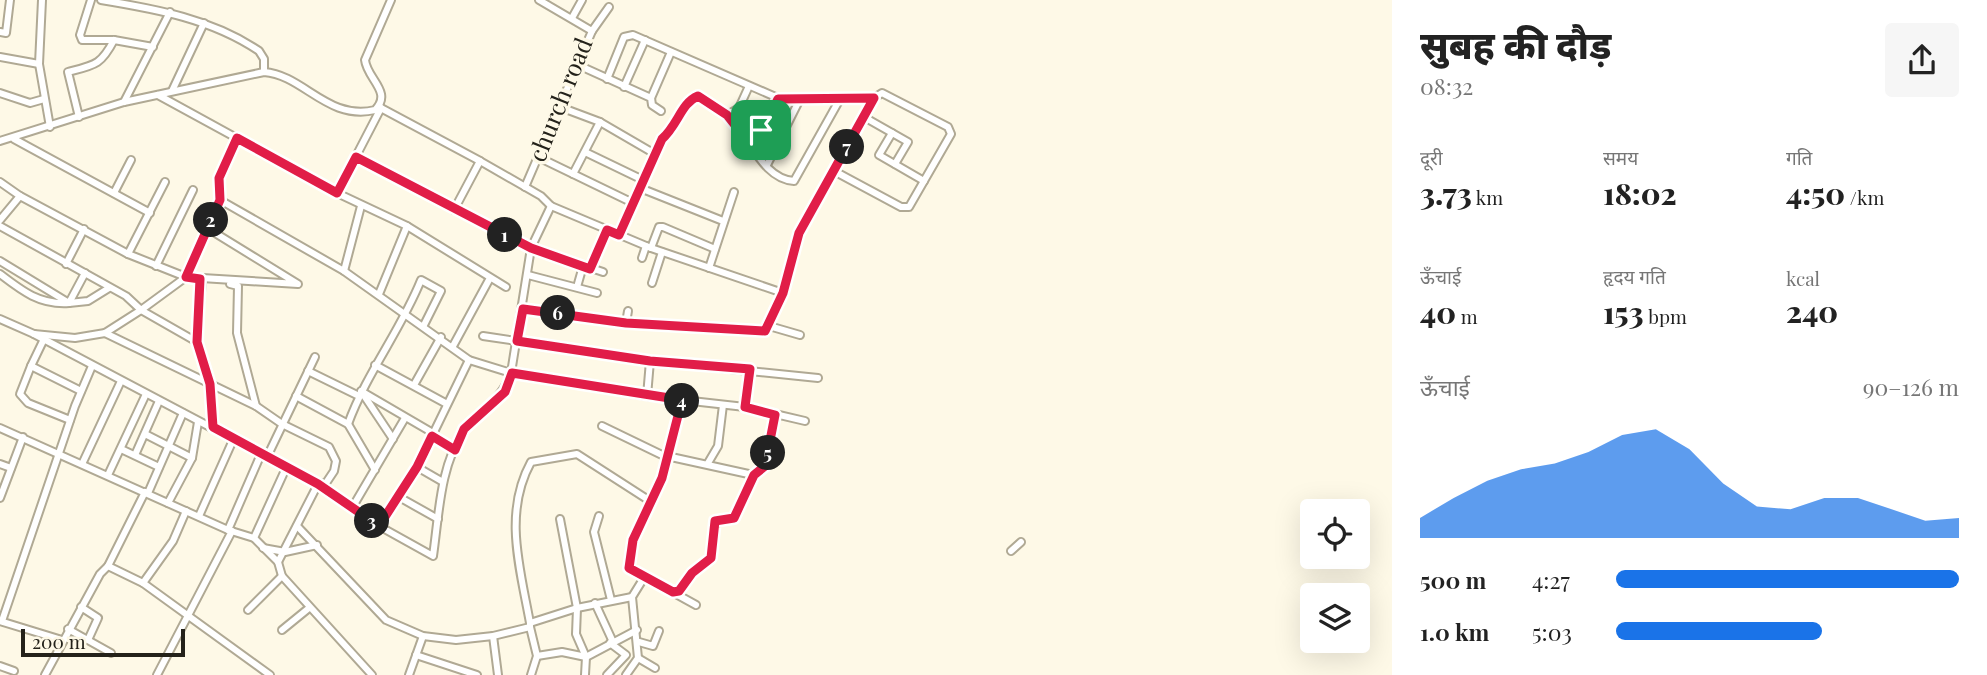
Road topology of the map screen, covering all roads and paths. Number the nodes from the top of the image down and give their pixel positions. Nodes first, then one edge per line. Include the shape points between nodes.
1 (9, 0) edge
2 (42, 0) edge
3 (91, 0) edge
4 (101, 0) edge
5 (164, 0) edge
6 (391, 0) edge
7 (539, 0) edge
8 (582, 0) edge
9 (609, 8) dead end
10 (160, 10) junction
11 (170, 12) junction
12 (572, 18) junction
13 (204, 23) junction
14 (592, 31) junction
15 (0, 32) edge
16 (114, 40) junction
17 (645, 40) junction
18 (153, 47) junction
19 (671, 52) junction
20 (0, 57) edge
21 (39, 64) junction
22 (578, 65) junction
23 (264, 72) junction
24 (607, 79) junction
25 (748, 86) junction
26 (624, 87) junction
27 (172, 91) junction
28 (0, 93) edge
29 (158, 95) junction
30 (801, 97) junction
31 (651, 98) junction
32 (874, 98) junction
33 (44, 99) junction
34 (778, 99) junction
35 (840, 99) junction
36 (124, 102) junction
37 (560, 107) junction
38 (380, 108) junction
39 (661, 111) dead end
40 (727, 115) junction
41 (79, 117) junction
42 (864, 117) junction
43 (600, 122) junction
44 (50, 127) junction
45 (892, 133) junction
46 (237, 138) junction
47 (14, 139) junction
48 (0, 141) edge
49 (754, 149) junction
50 (585, 152) junction
51 (655, 154) junction
52 (356, 157) junction
53 (538, 158) junction
54 (131, 160) dead end
55 (480, 161) junction
56 (895, 164) junction
57 (767, 165) junction
58 (834, 171) junction
59 (573, 174) junction
60 (643, 180) junction
61 (924, 181) junction
62 (0, 182) edge
63 (165, 182) dead end
64 (525, 187) junction
65 (640, 188) junction
66 (193, 190) dead end
67 (734, 192) dead end
68 (114, 193) junction
69 (337, 193) junction
70 (20, 196) junction
71 (220, 200) junction
72 (633, 203) junction
73 (361, 205) junction
74 (551, 206) junction
75 (454, 210) junction
76 (150, 213) junction
77 (0, 220) edge
78 (723, 221) junction
79 (0, 226) edge
80 (407, 226) junction
81 (207, 228) junction
82 (84, 229) junction
83 (607, 230) junction
84 (619, 235) junction
85 (649, 247) junction
86 (531, 248) junction
87 (715, 249) junction
88 (662, 251) junction
89 (128, 254) junction
90 (642, 258) dead end
91 (2, 262) edge
92 (66, 264) junction
93 (156, 266) junction
94 (587, 268) junction
95 (709, 268) junction
96 (344, 271) junction
97 (0, 272) edge
98 (603, 272) dead end
99 (85, 274) junction
100 (528, 275) junction
101 (186, 277) junction
102 (490, 278) junction
103 (200, 279) junction
104 (652, 283) dead end
105 (506, 287) dead end
106 (577, 287) junction
107 (109, 288) junction
108 (597, 293) dead end
109 (783, 293) junction
110 (379, 294) junction
111 (69, 303) junction
112 (523, 309) junction
113 (141, 310) junction
114 (628, 311) dead end
115 (408, 313) junction
116 (0, 319) edge
117 (626, 323) junction
118 (424, 325) junction
119 (769, 326) junction
120 (105, 333) junction
121 (34, 334) junction
122 (800, 335) dead end
123 (483, 336) dead end
124 (441, 337) junction
125 (44, 339) junction
126 (517, 341) junction
127 (197, 342) junction
128 (453, 346) junction
129 (315, 357) dead end
130 (469, 360) junction
131 (650, 361) junction
132 (375, 365) junction
133 (31, 366) junction
134 (92, 366) junction
135 (750, 369) junction
136 (308, 370) junction
137 (512, 373) junction
138 (818, 378) dead end
139 (121, 381) junction
140 (210, 384) junction
141 (414, 385) junction
142 (81, 391) junction
143 (360, 393) junction
144 (145, 394) junction
145 (296, 396) junction
146 (646, 396) junction
147 (682, 400) junction
148 (159, 401) junction
149 (447, 404) junction
150 (723, 405) junction
151 (256, 406) junction
152 (745, 407) junction
153 (183, 413) junction
154 (775, 415) junction
155 (405, 418) junction
156 (70, 420) junction
157 (805, 421) dead end
158 (198, 422) junction
159 (282, 424) junction
160 (348, 424) junction
161 (602, 426) dead end
162 (213, 427) junction
163 (0, 428) edge
164 (145, 434) junction
165 (433, 435) junction
166 (23, 437) junction
167 (393, 439) junction
168 (233, 440) junction
169 (169, 446) junction
170 (121, 449) junction
171 (455, 450) junction
172 (60, 453) junction
173 (264, 455) junction
174 (135, 456) junction
175 (668, 457) junction
176 (192, 458) junction
177 (83, 462) junction
178 (708, 463) junction
179 (0, 464) edge
180 (159, 467) junction
181 (417, 467) junction
182 (11, 468) junction
183 (286, 468) junction
184 (374, 470) junction
185 (108, 475) junction
186 (754, 475) junction
187 (443, 482) junction
188 (318, 484) junction
189 (146, 493) junction
190 (399, 497) junction
191 (0, 498) edge
192 (650, 501) junction
193 (168, 503) junction
194 (352, 508) junction
195 (186, 512) junction
196 (199, 516) junction
197 (598, 516) dead end
198 (438, 519) junction
199 (560, 519) dead end
200 (297, 526) junction
201 (379, 526) junction
202 (230, 530) junction
203 (254, 538) junction
204 (1021, 542) dead end
205 (317, 545) junction
206 (261, 548) junction
207 (1011, 551) dead end
208 (285, 552) junction
209 (278, 562) junction
210 (108, 566) junction
211 (282, 576) junction
212 (645, 576) junction
213 (143, 583) junction
214 (673, 592) junction
215 (632, 597) junction
216 (611, 600) junction
217 (595, 603) junction
218 (696, 605) dead end
219 (81, 607) junction
220 (309, 608) junction
221 (577, 608) junction
222 (248, 610) dead end
223 (189, 615) junction
224 (1, 621) edge
225 (530, 625) junction
226 (68, 629) junction
227 (282, 630) dead end
228 (637, 630) junction
229 (659, 631) dead end
230 (423, 636) junction
231 (493, 636) junction
232 (62, 640) junction
233 (88, 640) junction
234 (639, 642) junction
235 (611, 643) junction
236 (111, 653) dead end
237 (416, 655) junction
238 (537, 656) junction
239 (586, 657) junction
240 (638, 658) junction
241 (0, 666) edge
242 (655, 668) dead end
243 (14, 671) dead end
244 (159, 674) edge
245 (45, 675) edge
246 (270, 675) edge
247 (372, 675) edge
248 (409, 675) edge
249 (477, 675) edge
250 (498, 675) edge
251 (531, 675) edge
252 (584, 675) edge
253 (607, 675) edge
254 (626, 675) edge

1 - 15 street via 6,33
2 - 21 street
3 - 16 street via 80,38 87,42
4 - 10 street
5 - 10 street
6 - 38 street via 365,60 381,90
7 - 12 street, church road
8 - 12 street
9 - 14 street
10 - 11 street
11 - 13 street
11 - 18 street
12 - 14 street, church road
13 - 23 street via 259,51
13 - 27 street
14 - 22 street, church road
16 - 18 street
16 - 41 street via 96,65 68,72
17 - 19 street
17 - 24 street via 624,37
17 - 26 street
18 - 36 street
19 - 25 street
19 - 31 street
20 - 21 street
21 - 33 street
22 - 24 street
22 - 37 street, church road
23 - 27 street
23 - 38 street via 285,78 332,106 366,112
24 - 26 street
25 - 34 street
25 - 40 street via 739,108
26 - 31 street
27 - 29 street
28 - 33 street via 30,103
29 - 36 street
29 - 46 street
30 - 34 street
30 - 35 street
30 - 57 street
31 - 39 street
32 - 35 street
32 - 42 street
32 - 61 street via 882,93 948,127 951,134
33 - 44 street
34 - 49 street
35 - 57 street via 794,181 771,173
36 - 41 street
37 - 43 street
37 - 53 street, church road
38 - 52 street
38 - 55 street
40 - 49 street
40 - 51 street via 698,96 691,98
41 - 44 street
42 - 45 street
42 - 58 street
43 - 50 street
43 - 51 street
44 - 47 street
45 - 56 street via 879,155
45 - 56 street via 908,142
46 - 69 street
46 - 71 street via 219,178
47 - 48 street
47 - 68 street
49 - 57 street
50 - 59 street
50 - 60 street
51 - 60 street
52 - 69 street
52 - 75 street
53 - 59 street
53 - 64 street, church road
54 - 68 street
55 - 64 street
55 - 75 street
56 - 61 street
58 - 61 street via 901,207 909,207
58 - 109 street via 799,233
59 - 72 street
60 - 65 street
62 - 70 street
63 - 76 street
64 - 74 street
65 - 72 street
65 - 78 street
66 - 93 street
67 - 78 street
68 - 76 street
69 - 73 street
70 - 77 street
70 - 82 street
71 - 81 street
71 - 96 street
72 - 84 street
73 - 80 street
73 - 96 street
74 - 83 street
74 - 86 street
75 - 86 street
76 - 89 street
78 - 87 street
79 - 92 street
80 - 102 street
80 - 110 street
81 - 101 street
81 - 103 street via 299,282
82 - 89 street
82 - 92 street
83 - 84 street
83 - 94 street
84 - 85 street
85 - 87 street via 663,227
85 - 88 street
85 - 90 street
86 - 94 street
86 - 100 street
87 - 95 street
88 - 95 street
88 - 104 street
89 - 93 street
91 - 97 street
91 - 111 street
92 - 99 street
93 - 101 street
94 - 98 street
94 - 106 street
95 - 109 street
96 - 110 street
97 - 111 street via 33,298
99 - 107 street
99 - 111 street
100 - 106 street
100 - 112 street
101 - 103 street
101 - 113 street
102 - 105 street
102 - 128 street
103 - 127 street
103 - 151 street via 238,285 237,333
106 - 108 street
107 - 111 street via 88,302
107 - 113 street
109 - 119 street
110 - 115 street
112 - 117 street
112 - 126 street
113 - 120 street
113 - 127 street
114 - 117 street
115 - 118 street
115 - 118 street via 421,280 441,292
115 - 132 street
116 - 121 street
117 - 119 street via 760,332
118 - 124 street
119 - 122 street
120 - 121 street via 75,338
120 - 140 street
121 - 125 street
123 - 126 street
124 - 128 street
124 - 141 street
125 - 133 street
125 - 134 street
126 - 131 street
126 - 137 street
127 - 140 street
128 - 130 street
129 - 136 street
130 - 137 street
130 - 149 street
131 - 135 street
131 - 146 street
132 - 141 street
132 - 143 street
133 - 142 street
133 - 156 street via 22,397
134 - 139 street
134 - 142 street
135 - 138 street
135 - 152 street
136 - 143 street
136 - 145 street
137 - 146 street
137 - 171 street via 505,392 464,429
139 - 144 street
139 - 177 street
140 - 151 street
140 - 162 street
141 - 149 street
142 - 156 street
143 - 155 street
143 - 160 street
143 - 167 street
144 - 148 street
144 - 170 street
145 - 159 street
145 - 160 street
146 - 147 street
147 - 150 street
147 - 175 street
148 - 153 street
148 - 164 street
149 - 165 street
150 - 152 street
150 - 178 street via 718,446
151 - 159 street
152 - 154 street
153 - 158 street
153 - 169 street
154 - 157 street
154 - 186 street via 765,466
155 - 165 street
155 - 167 street
156 - 172 street
158 - 162 street
158 - 176 street
159 - 173 street
159 - 188 street via 329,447 336,461 334,471 326,483
160 - 184 street
161 - 175 street
162 - 168 street
163 - 166 street
164 - 169 street
164 - 174 street
165 - 171 street
165 - 181 street
166 - 172 street
166 - 182 street
167 - 184 street
168 - 173 street
168 - 196 street
169 - 176 street
169 - 180 street
170 - 174 street
170 - 185 street
171 - 187 street
172 - 177 street
172 - 224 street
173 - 183 street
173 - 202 street
174 - 180 street
175 - 178 street
175 - 192 street
176 - 193 street
177 - 185 street
178 - 186 street
179 - 182 street
180 - 189 street
181 - 187 street
181 - 190 street
182 - 191 street
183 - 188 street
183 - 203 street
184 - 194 street
185 - 189 street
186 - 214 street via 734,518 715,521 711,558
187 - 198 street
188 - 194 street
188 - 200 street
189 - 193 street
189 - 210 street
190 - 198 street
190 - 201 street
192 - 212 street via 633,540 629,568
192 - 225 street via 578,454 531,462 520,482 514,527
193 - 195 street
194 - 201 street
195 - 196 street
195 - 213 street via 173,541
196 - 202 street
197 - 216 street via 594,532
198 - 201 street via 433,556
199 - 221 street
200 - 205 street
200 - 208 street
202 - 203 street
202 - 223 street
203 - 206 street
204 - 207 street
205 - 208 street
205 - 230 street via 386,620
206 - 208 street
206 - 209 street
208 - 209 street
209 - 211 street
210 - 213 street
210 - 219 street
211 - 220 street
211 - 222 street
212 - 214 street
212 - 215 street
213 - 223 street
214 - 218 street
215 - 216 street
215 - 228 street
216 - 217 street
217 - 221 street
217 - 235 street
219 - 226 street
219 - 233 street via 98,618
220 - 227 street
220 - 247 street
221 - 225 street
221 - 239 street via 576,634
223 - 244 street
223 - 246 street
224 - 232 street
225 - 231 street
225 - 238 street
226 - 232 street
226 - 233 street
228 - 234 street
228 - 235 street
229 - 234 street via 653,646
230 - 231 street via 456,640
230 - 237 street
231 - 250 street
232 - 245 street
233 - 236 street
234 - 240 street
235 - 239 street
235 - 253 street via 626,655
237 - 248 street
237 - 249 street
238 - 239 street via 562,652
238 - 251 street
239 - 252 street
240 - 242 street
240 - 254 street
241 - 243 street

